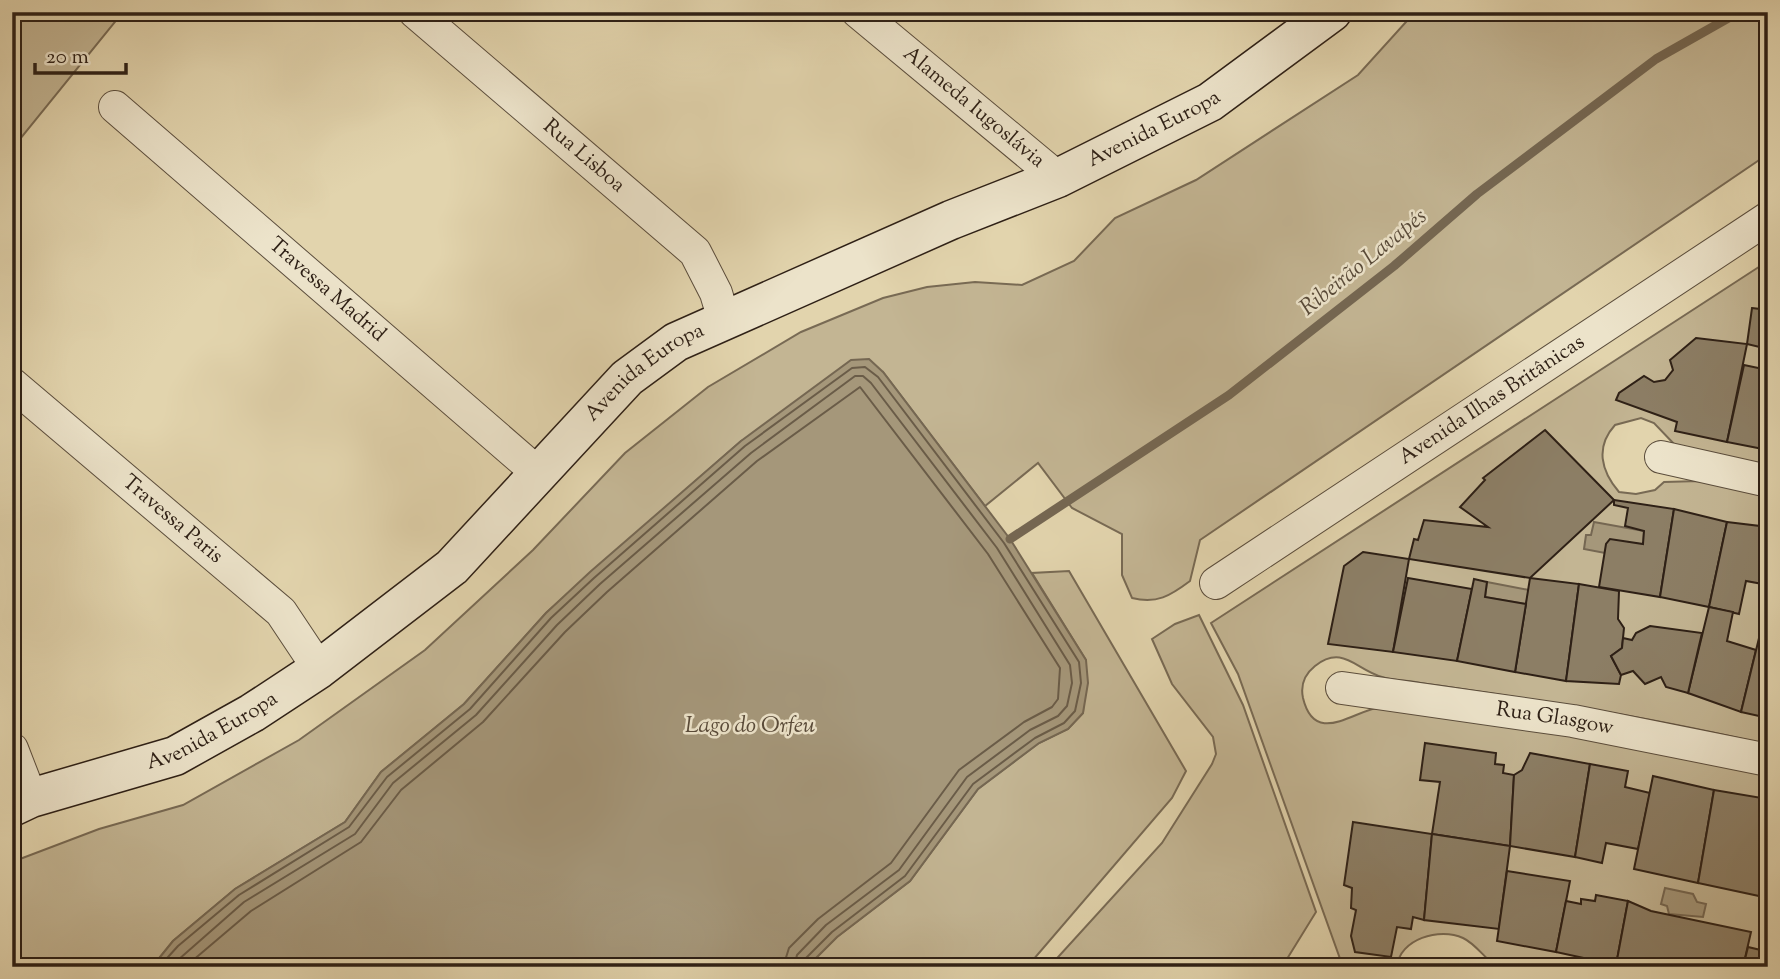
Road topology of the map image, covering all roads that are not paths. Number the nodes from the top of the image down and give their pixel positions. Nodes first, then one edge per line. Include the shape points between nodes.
1 (415, 12) edge
2 (858, 12) edge
3 (1332, 12) edge
4 (115, 107) dead end
5 (1058, 178) junction
6 (1768, 218) edge
7 (724, 320) junction
8 (12, 384) edge
9 (1661, 457) dead end
10 (538, 473) junction
11 (1768, 481) edge
12 (1216, 583) dead end
13 (319, 669) junction
14 (1342, 688) dead end
15 (12, 749) edge
16 (1768, 760) edge
17 (22, 803) edge

1 - 7 street, Rua Lisboa via 695,252
2 - 5 street, Alameda Iugoslávia
3 - 5 street, Avenida Europa via 1210,102
4 - 10 street, Travessa Madrid
5 - 7 street, Avenida Europa
6 - 12 street, Avenida Ilhas Britânicas
7 - 10 street, Avenida Europa via 677,342 627,378
8 - 13 street, Travessa Paris via 281,612
9 - 11 street
10 - 13 street, Avenida Europa via 452,567
13 - 17 street, Avenida Europa via 175,756
14 - 16 street, Rua Glasgow via 1573,721
15 - 17 street

